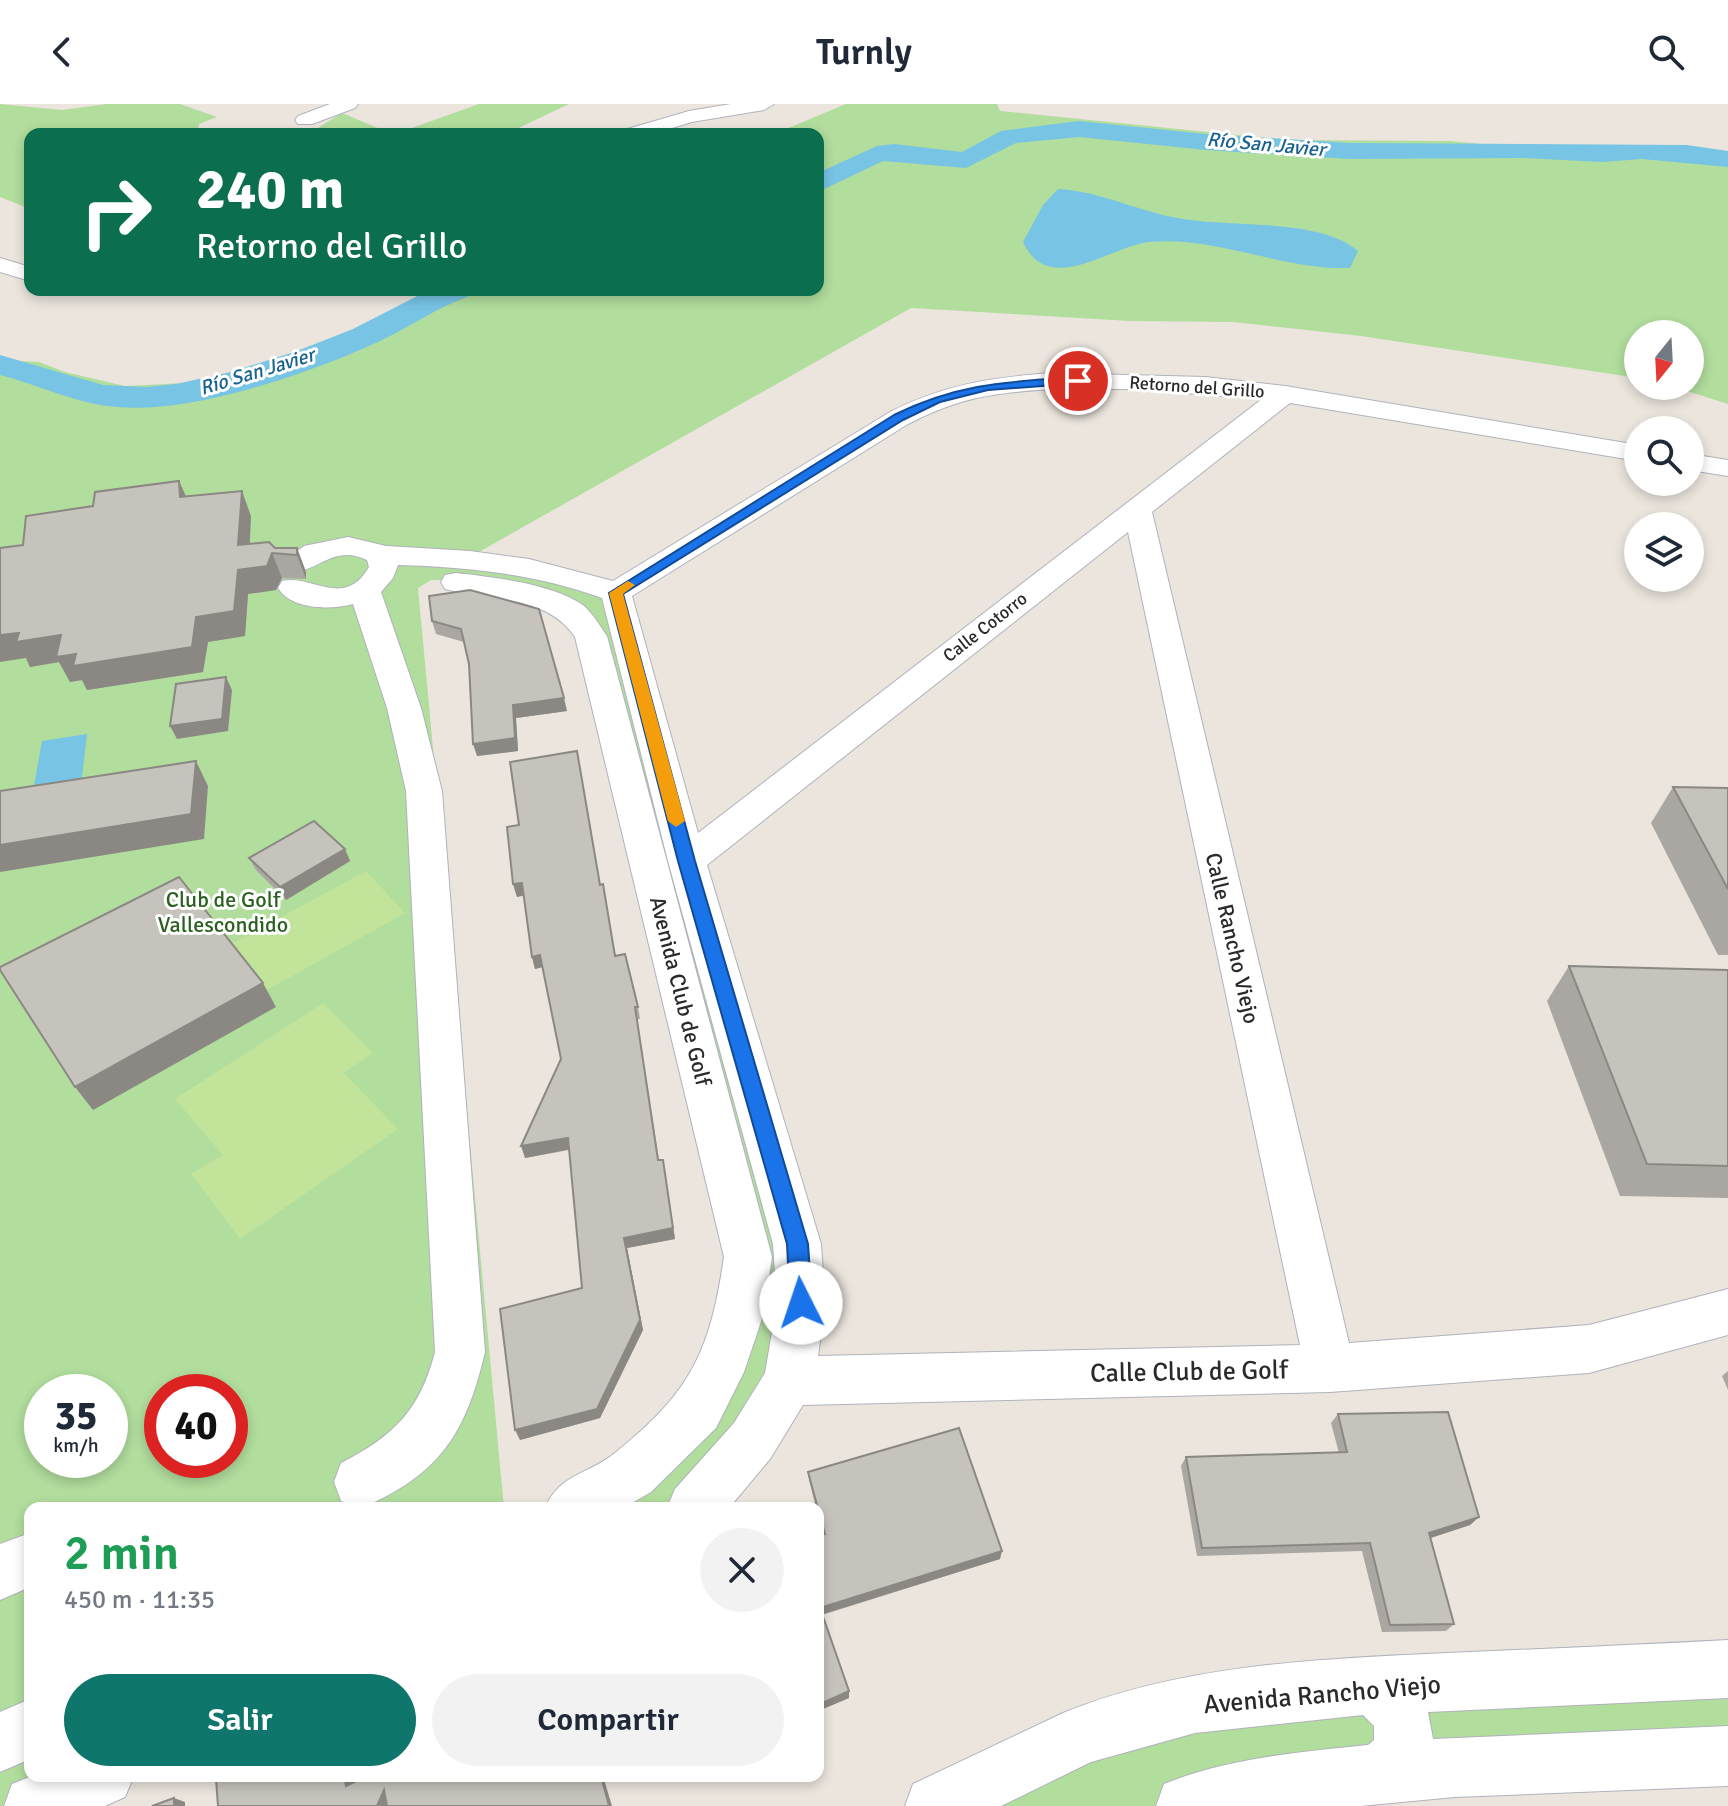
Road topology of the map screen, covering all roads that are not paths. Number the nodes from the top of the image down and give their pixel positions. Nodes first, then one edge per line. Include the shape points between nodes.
1 (348, 104) edge
2 (764, 104) edge
3 (305, 120) dead end
4 (651, 128) edge
5 (0, 265) edge
6 (24, 272) edge
7 (1285, 394) junction
8 (1624, 451) edge
9 (1704, 464) edge
10 (1728, 468) edge
11 (1137, 508) junction
12 (373, 575) junction
13 (590, 602) junction
14 (687, 861) junction
15 (797, 1244) junction
16 (748, 1257) junction
17 (1728, 1312) edge
18 (1330, 1368) junction
19 (789, 1381) junction
20 (360, 1482) dead end
21 (582, 1502) edge
22 (699, 1502) edge
23 (24, 1562) edge
24 (0, 1572) edge
25 (1728, 1669) edge
26 (1364, 1686) junction
27 (24, 1732) edge
28 (0, 1742) edge
29 (1728, 1756) edge
30 (90, 1782) edge
31 (1369, 1783) edge
32 (34, 1806) edge
33 (935, 1806) edge
34 (1186, 1806) edge

1 - 3 street
2 - 4 street
5 - 6 street
7 - 8 street, Retorno del Grillo
7 - 11 street, Calle Cotorro
7 - 13 street, Retorno del Grillo via 1205,385 1051,381 988,386 936,399
9 - 10 street
11 - 14 street, Calle Cotorro
11 - 18 street, Calle Rancho Viejo
12 - 12 street via 349,596 324,598 303,595 294,576 310,554 341,545 357,546
12 - 13 street via 482,584
12 - 20 street via 424,791 460,1352 449,1396 425,1433 395,1464
13 - 14 street, Avenida Club de Golf
13 - 16 street, Avenida Club de Golf via 591,636
14 - 15 street, Avenida Club de Golf
15 - 16 street
15 - 19 street, Avenida Club de Golf via 801,1303
16 - 21 street, Avenida Club de Golf via 740,1313 719,1372 698,1410 632,1473
17 - 18 street, Calle Club de Golf via 1589,1349
18 - 19 street, Calle Club de Golf
19 - 22 street, Avenida Club de Golf via 752,1441
23 - 24 street
25 - 26 street, Avenida Rancho Viejo
26 - 31 street via 1388,1697 1399,1710 1403,1728 1397,1759
26 - 33 street, Avenida Rancho Viejo via 1195,1704 1084,1734
27 - 28 street
29 - 31 street
30 - 32 street
31 - 34 street via 1252,1789

